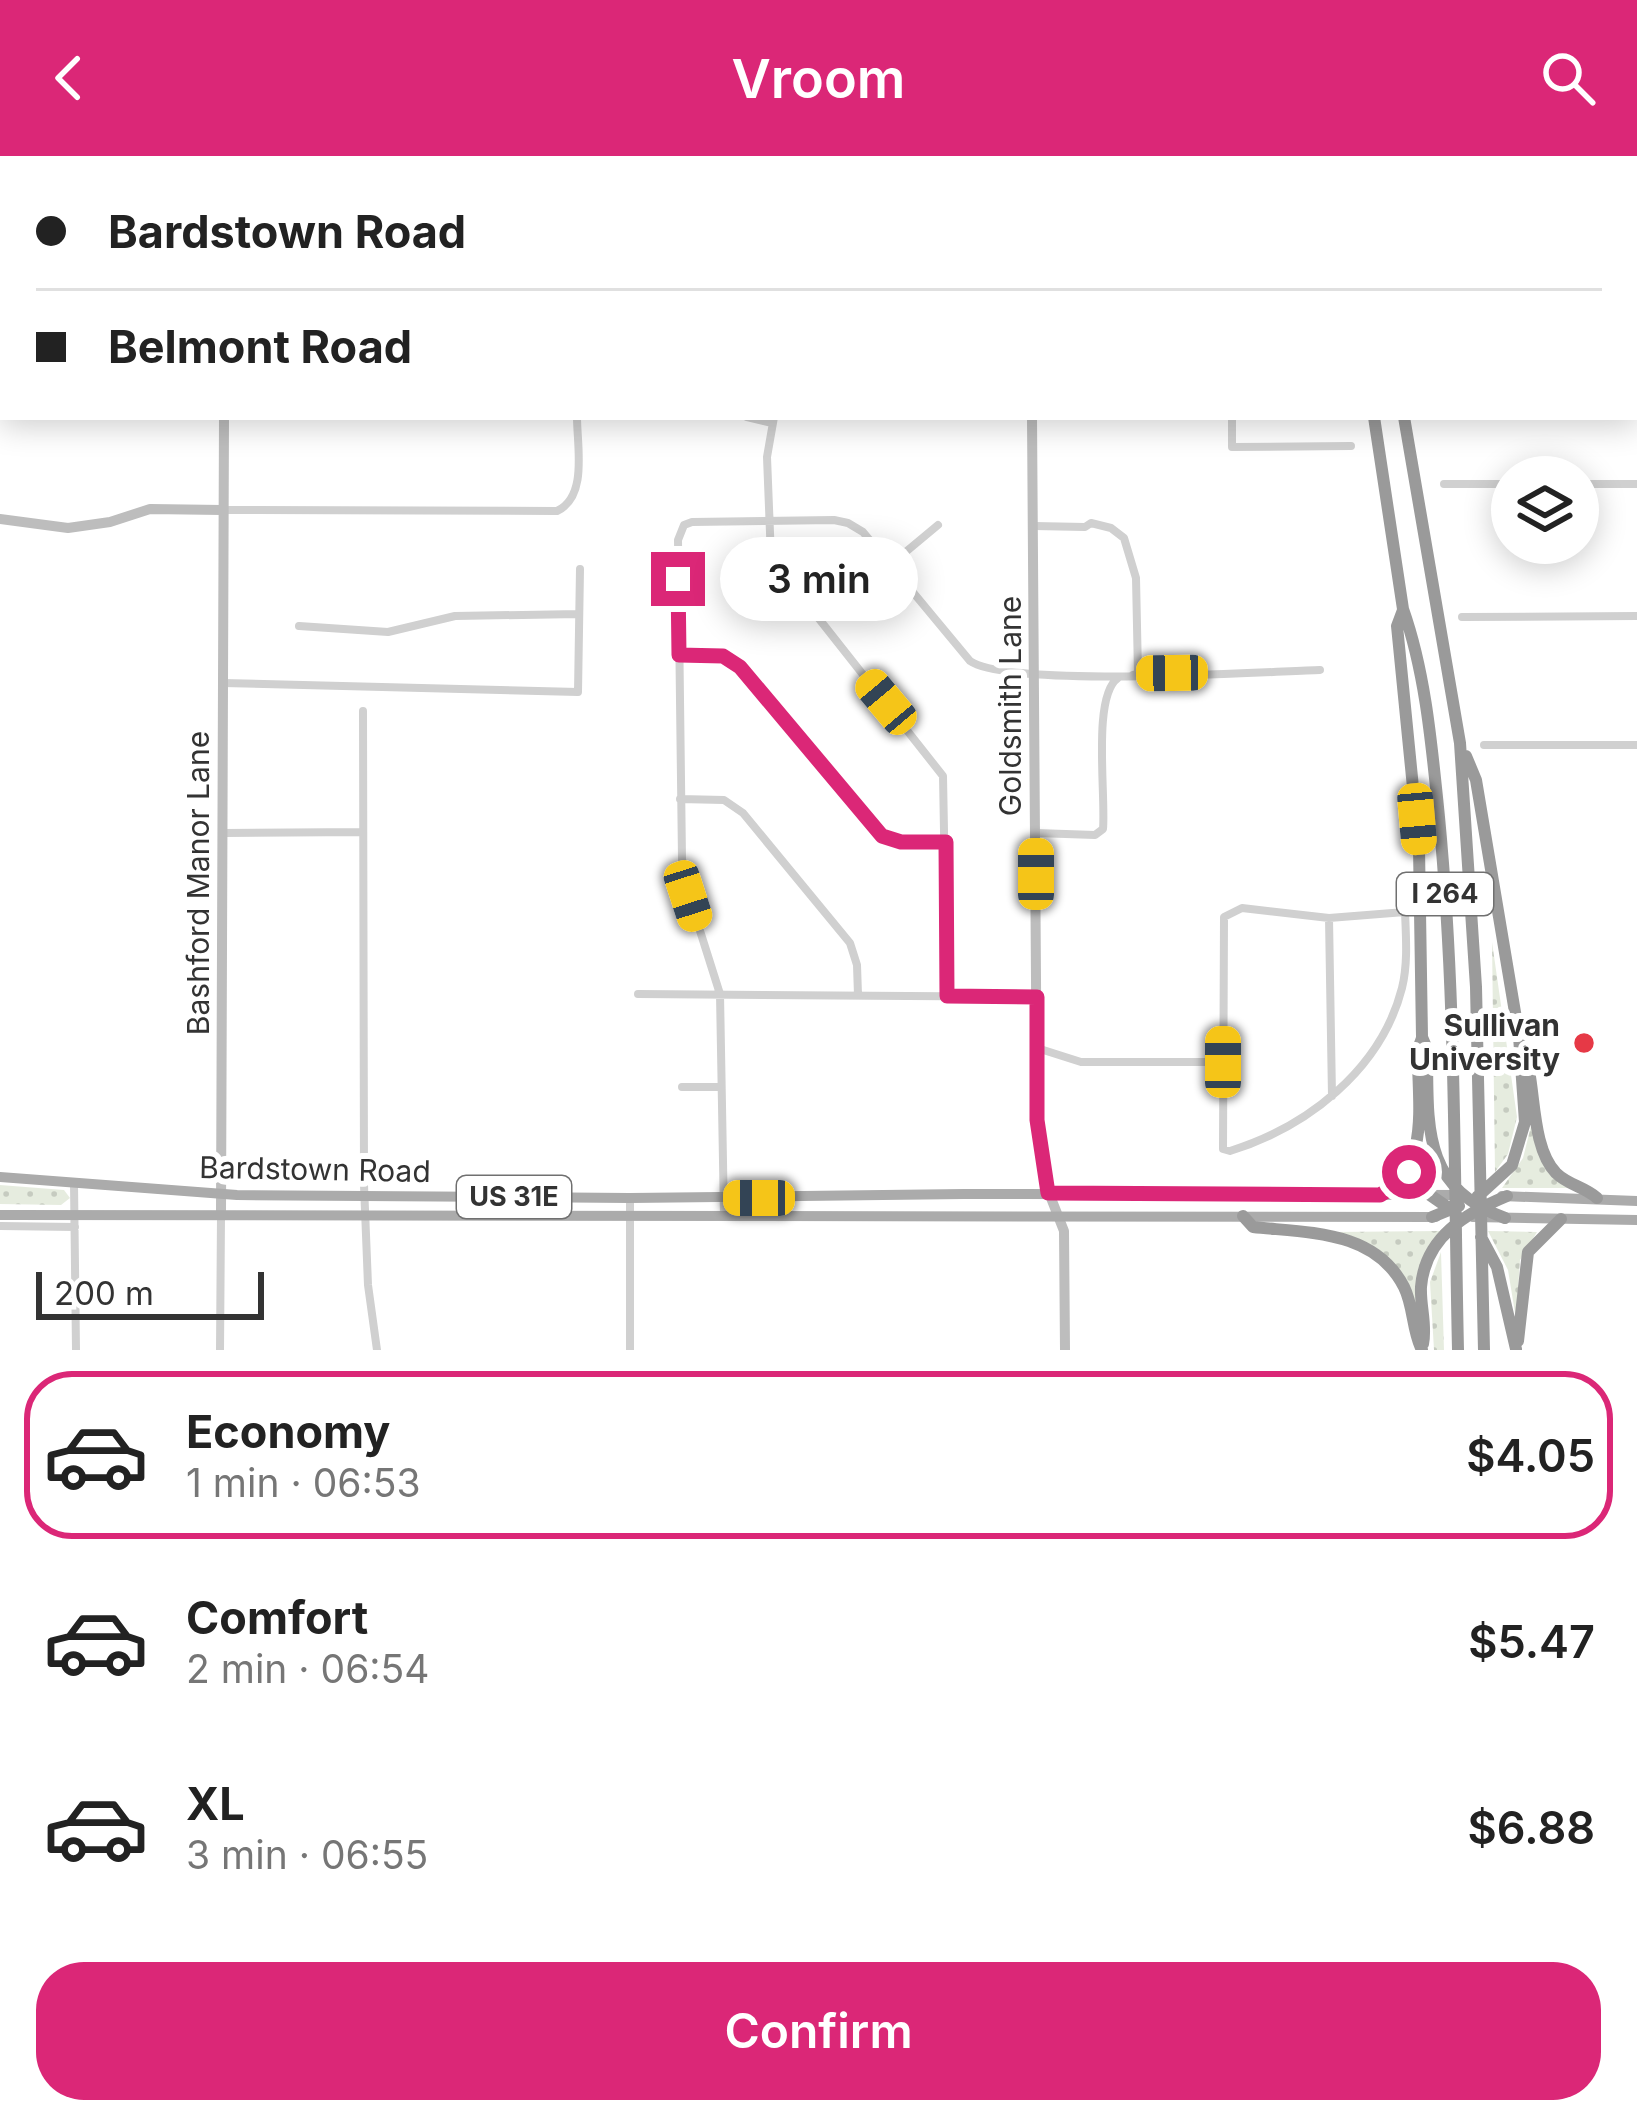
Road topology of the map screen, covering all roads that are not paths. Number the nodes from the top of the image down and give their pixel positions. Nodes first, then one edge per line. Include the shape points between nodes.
1 (224, 420) edge
2 (577, 420) edge
3 (773, 420) edge
4 (1033, 420) edge
5 (1232, 420) edge
6 (1373, 420) edge
7 (1405, 420) edge
8 (1351, 446) dead end
9 (1444, 484) dead end
10 (1491, 484) edge
11 (1599, 484) edge
12 (1637, 484) edge
13 (223, 510) junction
14 (0, 519) edge
15 (768, 520) junction
16 (938, 525) dead end
17 (1034, 526) junction
18 (890, 565) junction
19 (580, 569) dead end
20 (1403, 609) junction
21 (579, 614) junction
22 (1462, 616) dead end
23 (1637, 616) edge
24 (299, 626) dead end
25 (679, 655) junction
26 (1320, 670) dead end
27 (1035, 673) junction
28 (1138, 674) junction
29 (224, 683) junction
30 (363, 711) dead end
31 (1460, 743) junction
32 (1484, 745) dead end
33 (1637, 746) edge
34 (680, 799) junction
35 (363, 832) junction
36 (225, 833) junction
37 (1036, 833) junction
38 (946, 842) junction
39 (1328, 918) junction
40 (638, 994) dead end
41 (720, 994) junction
42 (858, 995) junction
43 (947, 996) junction
44 (1037, 997) junction
45 (1519, 1036) junction
46 (1422, 1037) junction
47 (1037, 1048) junction
48 (1223, 1062) junction
49 (682, 1087) dead end
50 (719, 1087) junction
51 (1331, 1097) junction
52 (0, 1177) edge
53 (74, 1183) junction
54 (1048, 1193) junction
55 (1470, 1194) junction
56 (223, 1195) junction
57 (1380, 1195) junction
58 (1430, 1195) junction
59 (364, 1196) junction
60 (856, 1196) junction
61 (1508, 1196) joint
62 (630, 1198) junction
63 (723, 1198) junction
64 (1597, 1198) junction
65 (1637, 1201) edge
66 (221, 1214) junction
67 (366, 1214) junction
68 (1059, 1214) junction
69 (1457, 1214) junction
70 (1243, 1216) junction
71 (1, 1217) edge
72 (631, 1217) junction
73 (852, 1217) junction
74 (1432, 1217) joint
75 (724, 1218) junction
76 (1505, 1218) junction
77 (1561, 1219) junction
78 (1637, 1220) edge
79 (76, 1221) junction
80 (1422, 1349) edge
81 (76, 1350) edge
82 (220, 1350) edge
83 (377, 1350) edge
84 (630, 1350) edge
85 (1065, 1350) edge
86 (1458, 1350) edge
87 (1484, 1350) edge
88 (1516, 1350) edge

1 - 13 street, Bashford Manor Lane
2 - 13 street via 576,492 557,511
3 - 15 street
4 - 17 street, Goldsmith Lane
5 - 8 street via 1232,447
6 - 20 highway, I 264
7 - 31 highway, I 264
9 - 10 street
11 - 12 street
13 - 14 street via 150,509 68,528
13 - 29 street, Bashford Manor Lane
15 - 18 street via 848,523
15 - 25 street via 682,528
15 - 38 street via 776,568 941,770
16 - 18 street
17 - 27 street, Goldsmith Lane
17 - 28 street via 1091,523 1124,538 1136,578
18 - 27 street via 970,661 994,672
19 - 21 street
20 - 46 highway via 1397,626 1420,848
20 - 55 highway, I 264 via 1443,861
21 - 24 street via 455,616 388,632
21 - 29 street via 578,692
22 - 23 street
25 - 34 street
25 - 38 street via 723,656 740,667 882,836
26 - 28 street
27 - 28 street
27 - 37 street, Goldsmith Lane
28 - 37 street via 1113,681 1107,692 1102,832
29 - 36 street, Bashford Manor Lane
30 - 35 street
31 - 45 highway via 1476,780
31 - 55 highway, I 264 via 1473,912
32 - 33 street
34 - 41 street via 683,873
34 - 42 street via 724,800 743,813 850,943
35 - 36 street
35 - 59 street
36 - 56 street, Bashford Manor Lane
37 - 44 street, Goldsmith Lane
38 - 43 street
39 - 48 street via 1242,908 1224,917
39 - 51 street
39 - 51 street via 1406,913 1401,994 1374,1048
40 - 41 street
41 - 42 street
41 - 50 street
42 - 43 street
43 - 44 street
44 - 47 street, Goldsmith Lane
45 - 55 highway via 1523,1138 1512,1165
45 - 64 highway via 1547,1159
46 - 55 highway via 1429,1132 1449,1180
46 - 57 highway via 1413,1162
47 - 48 street via 1081,1062
47 - 54 street, Goldsmith Lane
48 - 51 street via 1223,1149 1290,1127
49 - 50 street
50 - 63 street
52 - 53 main road, Bardstown Road / US 31E
53 - 56 main road, Bardstown Road / US 31E
53 - 79 street
54 - 57 main road, Bardstown Road / US 31E
54 - 60 main road, Bardstown Road / US 31E
54 - 68 street, Goldsmith Lane
55 - 58 main road, Bardstown Road / US 31E
55 - 61 highway
55 - 69 highway
55 - 76 highway
55 - 86 highway, I 264 via 1456,1250
55 - 87 highway, I 264
56 - 59 main road, Bardstown Road / US 31E
56 - 66 street, Bashford Manor Lane
57 - 58 main road, Bardstown Road / US 31E
58 - 69 highway
59 - 62 main road, Bardstown Road / US 31E
59 - 67 street
60 - 63 main road, Bardstown Road / US 31E
60 - 73 main road
61 - 64 main road
62 - 63 main road, Bardstown Road / US 31E
62 - 72 street
63 - 75 street
64 - 65 main road
66 - 67 main road, Bardstown Road / US 31E
66 - 79 main road, Bardstown Road / US 31E
66 - 82 street, Bashford Manor Lane
67 - 72 main road, Bardstown Road / US 31E
67 - 83 street
68 - 70 main road, Bardstown Road / US 31E
68 - 73 main road, Bardstown Road / US 31E
68 - 85 street, Goldsmith Lane
69 - 74 highway
69 - 76 main road
69 - 80 highway via 1424,1272
69 - 88 highway via 1485,1240 1497,1267
70 - 74 main road, Bardstown Road / US 31E
70 - 80 highway via 1253,1227 1342,1238 1375,1253 1407,1291
71 - 79 main road, Bardstown Road / US 31E
72 - 75 main road, Bardstown Road / US 31E
72 - 84 street
73 - 75 main road, Bardstown Road / US 31E
76 - 77 main road
77 - 78 main road
77 - 88 highway via 1528,1252
79 - 81 street

